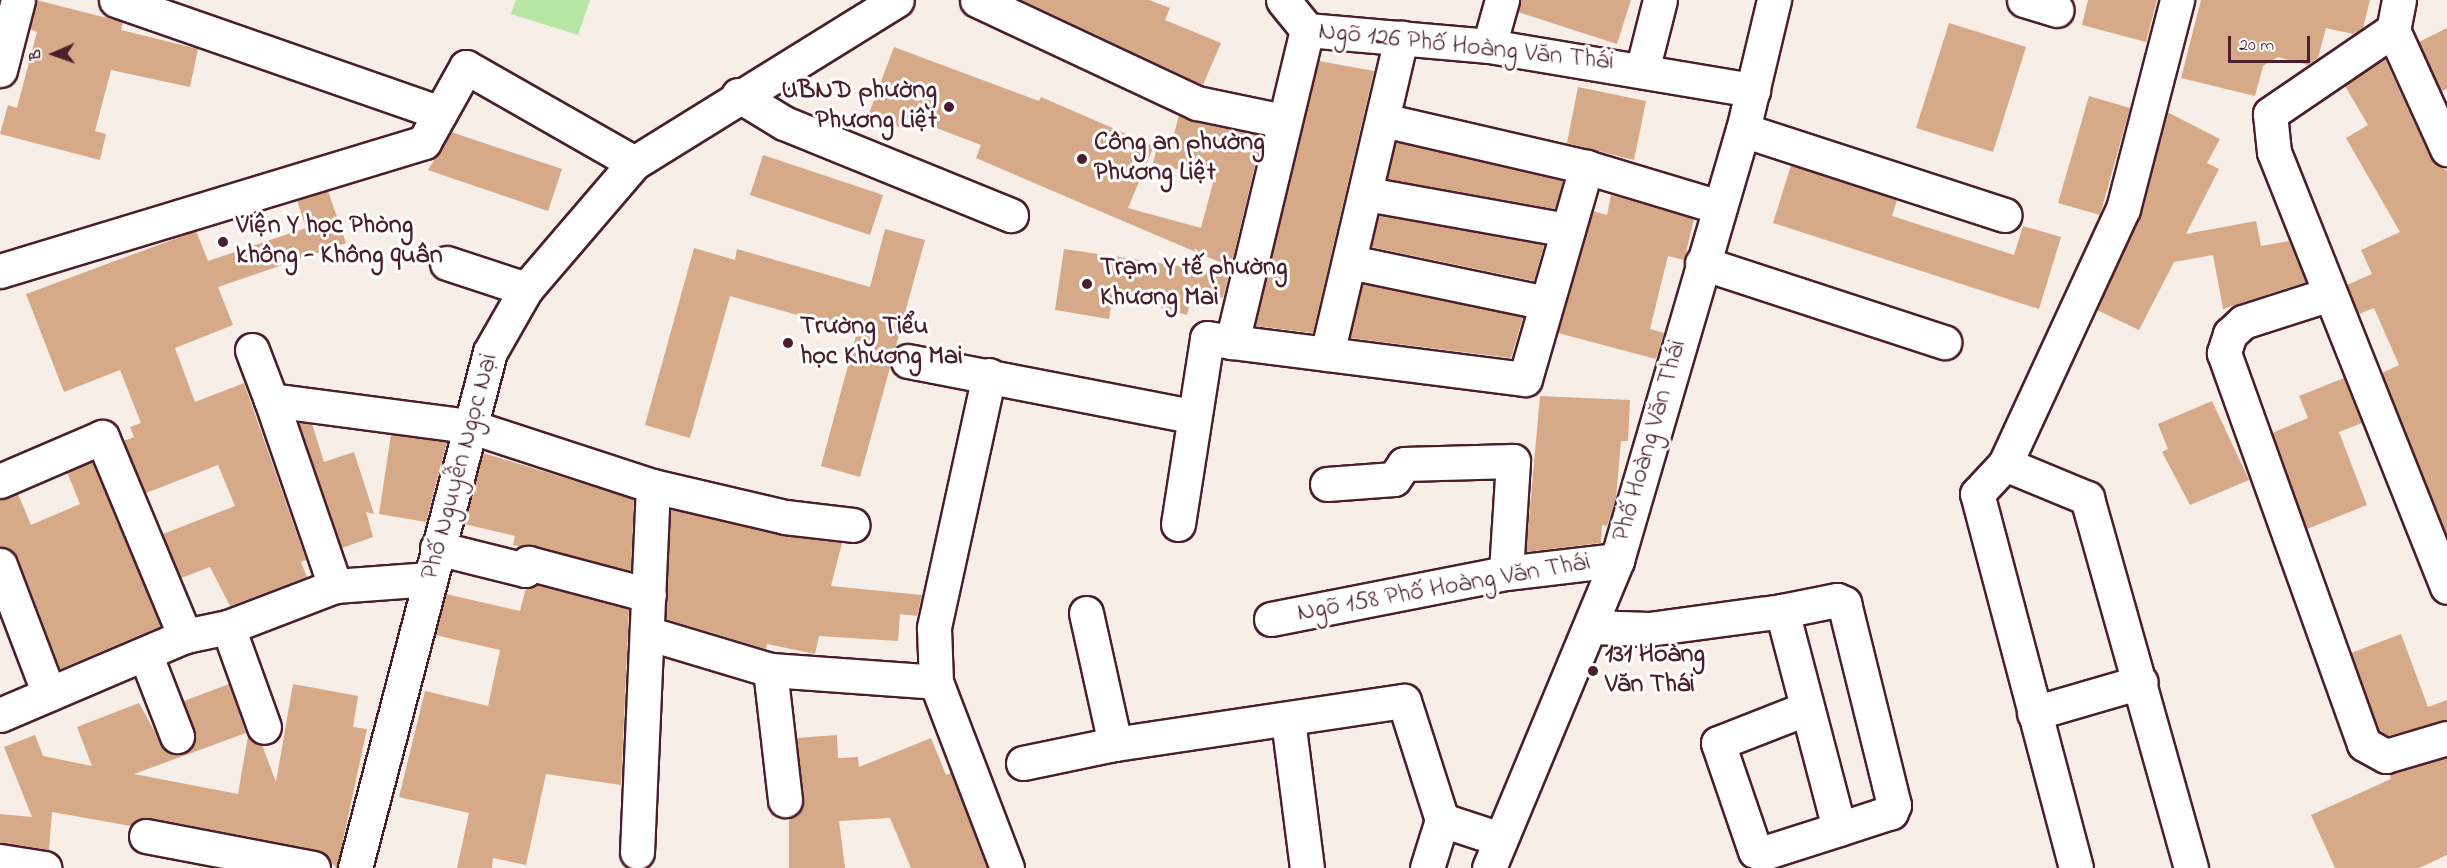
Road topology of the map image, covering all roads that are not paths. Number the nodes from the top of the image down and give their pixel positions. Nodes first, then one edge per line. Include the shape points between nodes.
1 (18, 0) edge
2 (116, 0) edge
3 (897, 0) edge
4 (977, 0) edge
5 (1283, 0) edge
6 (1502, 0) edge
7 (1660, 0) edge
8 (1774, 0) edge
9 (2024, 0) edge
10 (2177, 0) edge
11 (2056, 9) dead end
12 (2396, 15) edge
13 (1307, 30) junction
14 (1401, 38) junction
15 (1489, 46) junction
16 (1643, 67) junction
17 (0, 70) edge
18 (1753, 90) junction
19 (738, 94) junction
20 (440, 113) junction
21 (1383, 120) junction
22 (1283, 122) junction
23 (1743, 130) junction
24 (2447, 149) edge
25 (634, 163) junction
26 (1586, 167) junction
27 (1367, 194) junction
28 (1719, 207) junction
29 (1011, 214) dead end
30 (2005, 215) dead end
31 (1568, 230) junction
32 (447, 262) dead end
33 (1350, 262) junction
34 (1702, 263) junction
35 (0, 271) edge
36 (526, 289) junction
37 (2330, 294) junction
38 (1546, 303) junction
39 (1220, 340) junction
40 (1944, 342) dead end
41 (252, 350) dead end
42 (1327, 354) junction
43 (908, 361) dead end
44 (989, 375) junction
45 (270, 400) junction
46 (1192, 416) junction
47 (469, 426) junction
48 (2005, 464) junction
49 (0, 481) edge
50 (1328, 484) dead end
51 (653, 486) junction
52 (1178, 524) dead end
53 (853, 525) dead end
54 (437, 548) junction
55 (1617, 560) junction
56 (0, 565) edge
57 (1506, 573) junction
58 (430, 579) junction
59 (335, 586) junction
60 (2447, 587) edge
61 (649, 595) junction
62 (1782, 610) junction
63 (1086, 613) dead end
64 (1271, 619) dead end
65 (228, 627) junction
66 (1590, 627) junction
67 (647, 633) junction
68 (185, 636) junction
69 (146, 657) junction
70 (770, 670) junction
71 (936, 682) junction
72 (2141, 682) junction
73 (49, 694) junction
74 (1805, 709) junction
75 (2034, 713) junction
76 (0, 715) edge
77 (1288, 720) junction
78 (264, 728) dead end
79 (177, 736) dead end
80 (2447, 738) edge
81 (1115, 744) junction
82 (1023, 763) dead end
83 (785, 800) dead end
84 (1442, 820) junction
85 (1839, 829) junction
86 (146, 836) dead end
87 (638, 852) dead end
88 (1494, 854) edge
89 (0, 861) edge
90 (44, 868) edge
91 (313, 868) edge
92 (355, 868) edge
93 (1007, 868) edge
94 (1307, 868) edge
95 (1427, 868) edge
96 (2076, 868) edge
97 (2191, 868) edge

1 - 17 street
2 - 20 street
3 - 19 street, Phố Nguyễn Ngọc Nại
4 - 22 street via 1197,103
5 - 13 street
6 - 15 street
7 - 16 street
8 - 18 street, Phố Hoàng Văn Thái
9 - 11 street
10 - 48 street via 2123,209
12 - 24 street
12 - 37 street via 2270,114 2274,152
13 - 14 street, Ngõ 126 Phố Hoàng Văn Thái
13 - 22 street, Ngõ 126 Phố Hoàng Văn Thái
14 - 15 street, Ngõ 126 Phố Hoàng Văn Thái
14 - 21 street
15 - 16 street, Ngõ 126 Phố Hoàng Văn Thái
16 - 18 street, Ngõ 126 Phố Hoàng Văn Thái
18 - 23 street, Phố Hoàng Văn Thái
19 - 25 street, Phố Nguyễn Ngọc Nại
19 - 29 street via 784,123
20 - 25 street via 466,67
20 - 35 street via 424,142
21 - 26 street
21 - 27 street
22 - 39 street, Ngõ 126 Phố Hoàng Văn Thái
23 - 28 street, Phố Hoàng Văn Thái
23 - 30 street
25 - 36 street, Phố Nguyễn Ngọc Nại
26 - 28 street
26 - 31 street
27 - 31 street
27 - 33 street
28 - 34 street, Phố Hoàng Văn Thái
31 - 38 street
32 - 36 street
33 - 38 street
33 - 42 street
34 - 40 street
34 - 55 street, Phố Hoàng Văn Thái
36 - 47 street, Phố Nguyễn Ngọc Nại via 490,352
37 - 60 street
37 - 80 street via 2243,322 2230,334 2224,353 2364,744 2386,756
38 - 42 street via 1525,379
39 - 42 street
39 - 46 street, Ngõ 126 Phố Hoàng Văn Thái
41 - 45 street
43 - 44 street
44 - 46 street
44 - 71 street via 934,628
45 - 47 street
45 - 59 street
46 - 52 street, Ngõ 126 Phố Hoàng Văn Thái
47 - 51 street
47 - 54 street, Phố Nguyễn Ngọc Nại
48 - 72 street via 2087,498
48 - 75 street via 1977,494
49 - 68 street via 102,437
50 - 57 street via 1394,479 1404,464 1513,461
51 - 53 street via 785,517
51 - 61 street
54 - 58 street, Phố Nguyễn Ngọc Nại
54 - 61 street via 525,570 528,563
55 - 57 street, Ngõ 158 Phố Hoàng Văn Thái
55 - 66 street, Phố Hoàng Văn Thái
56 - 73 street
57 - 64 street, Ngõ 158 Phố Hoàng Văn Thái
58 - 59 street
58 - 92 street, Phố Nguyễn Ngọc Nại
59 - 65 street
61 - 67 street
62 - 66 street via 1650,629
62 - 74 street
62 - 85 street via 1837,600 1848,611 1894,805 1891,812
63 - 81 street
65 - 68 street
65 - 78 street
66 - 88 street, Phố Hoàng Văn Thái
67 - 70 street
67 - 87 street
68 - 69 street
69 - 73 street
69 - 79 street
70 - 71 street
70 - 83 street
71 - 93 street
72 - 75 street
72 - 97 street
73 - 76 street
74 - 85 street
74 - 85 street via 1718,743 1755,851 1764,853
75 - 96 street
77 - 81 street
77 - 84 street via 1404,701
77 - 94 street
81 - 82 street
84 - 88 street
84 - 95 street
86 - 91 street
89 - 90 street

